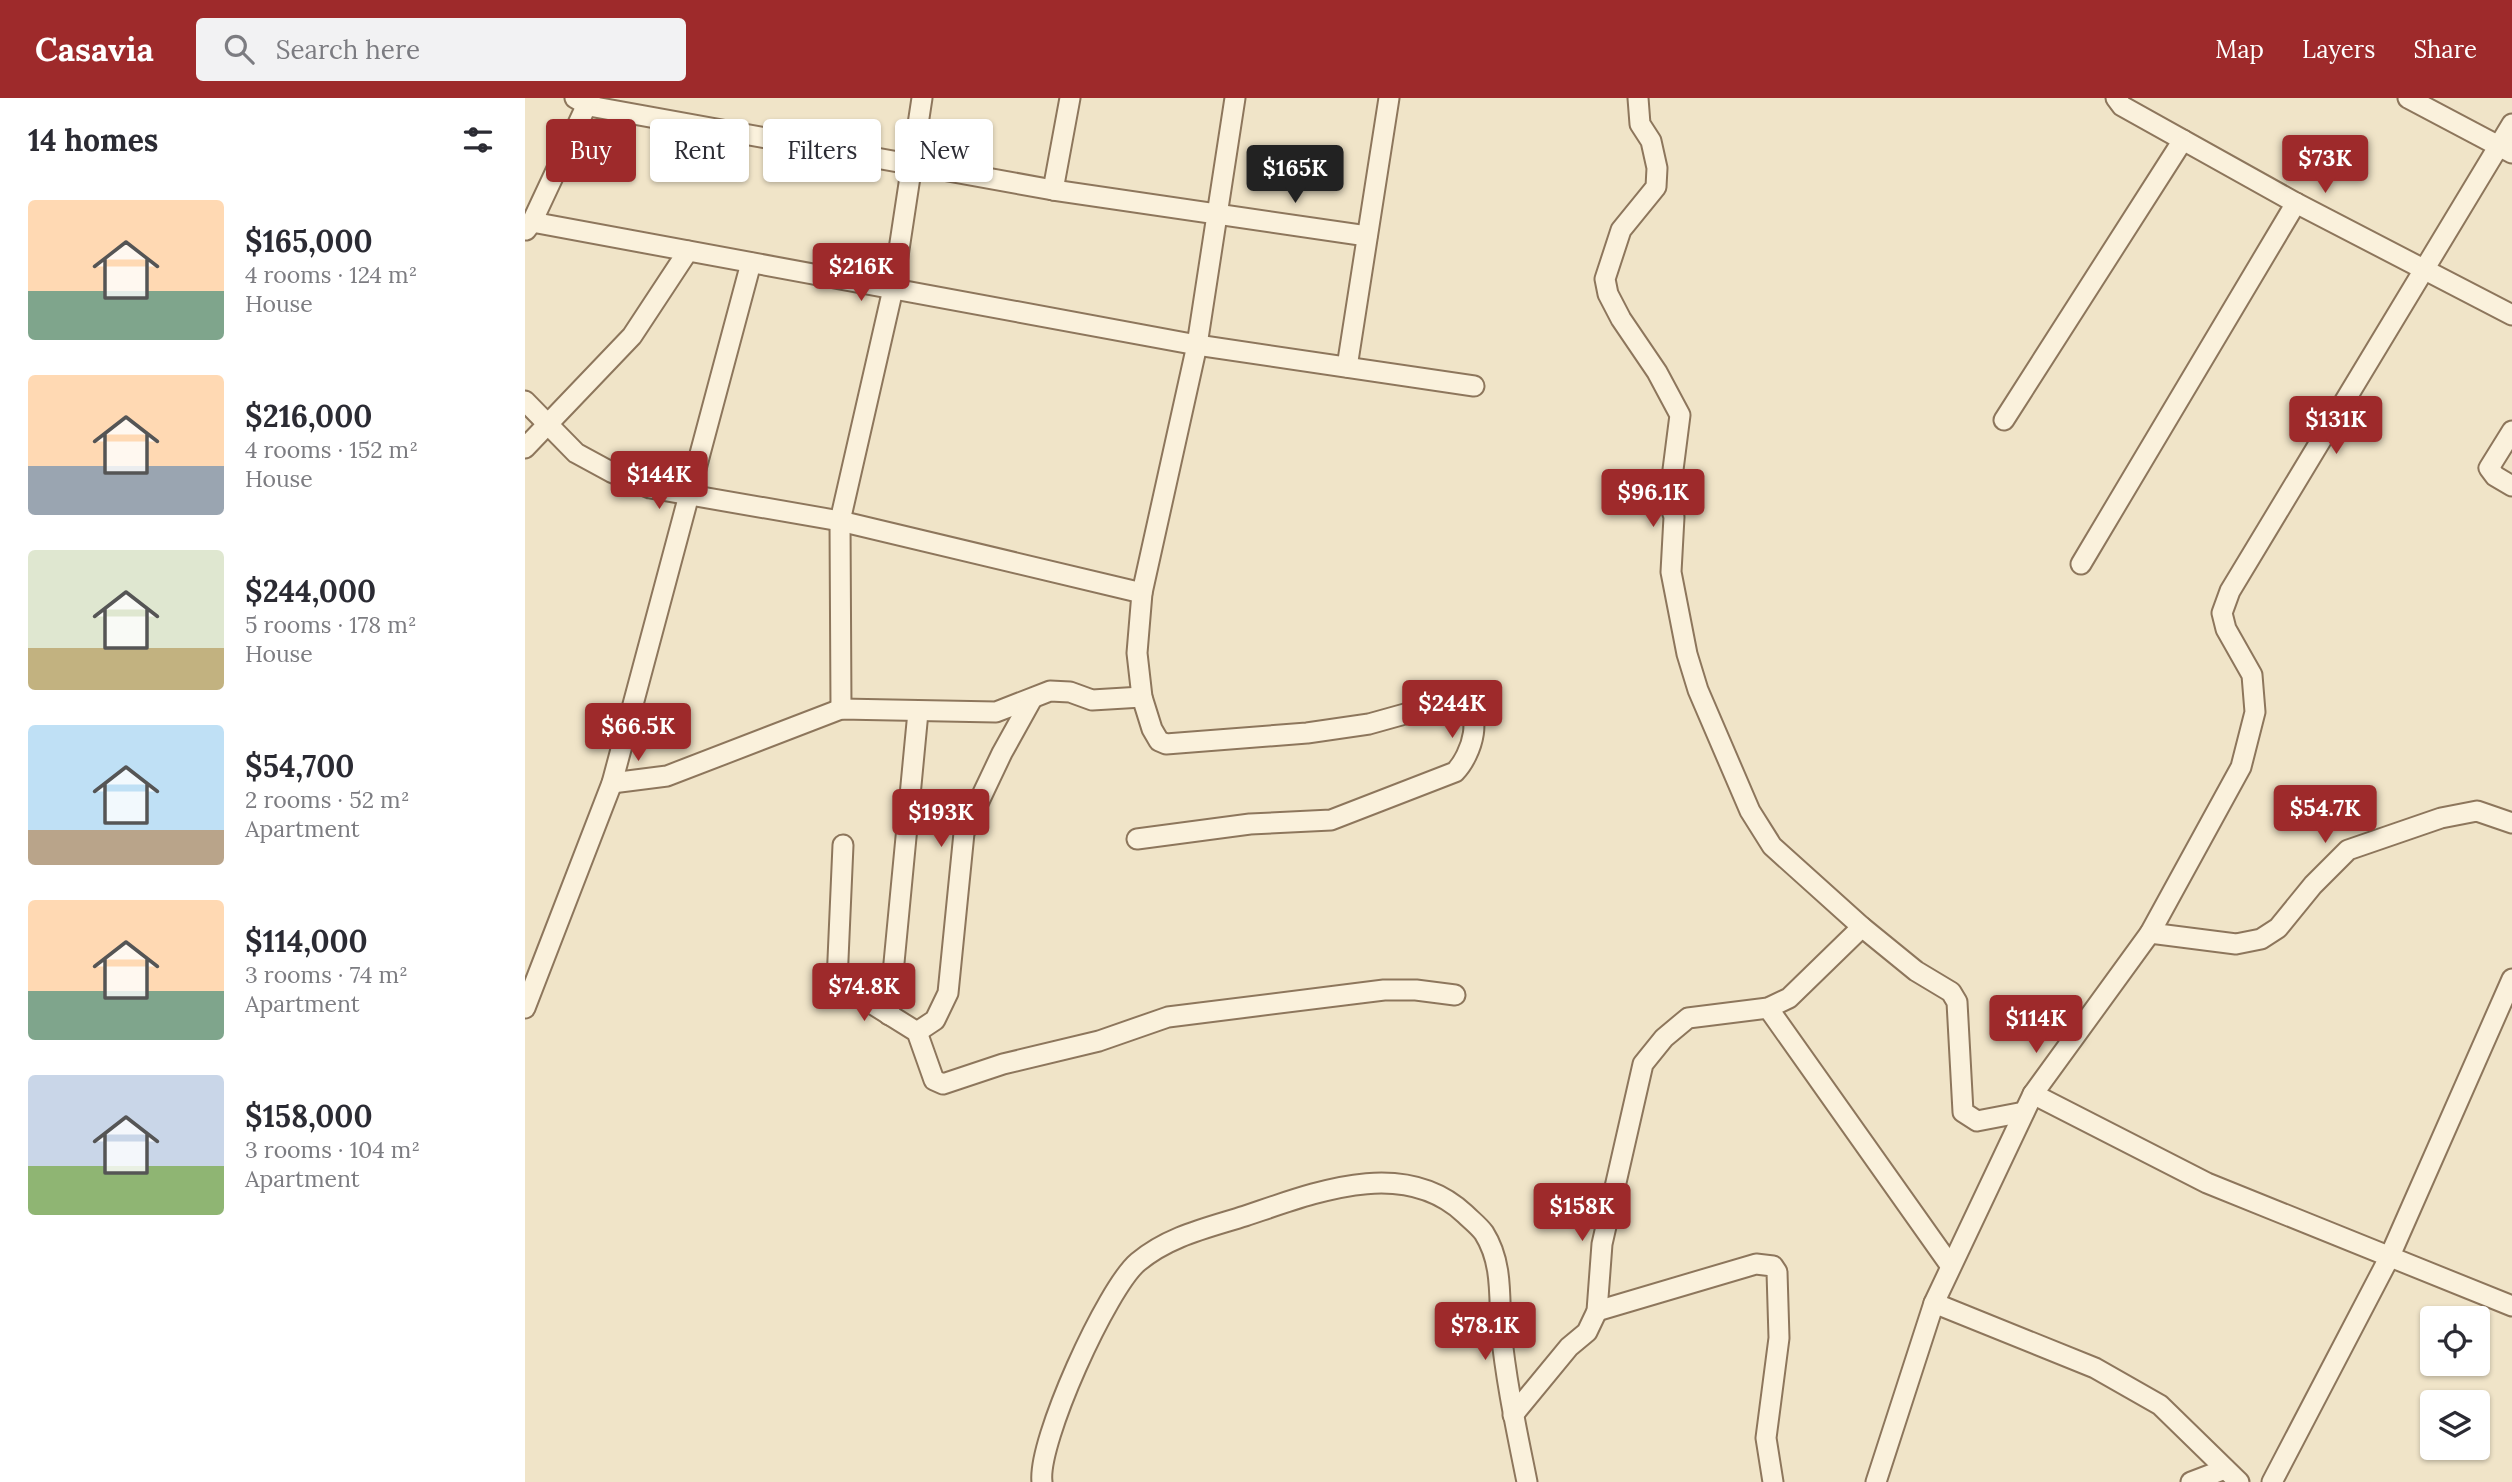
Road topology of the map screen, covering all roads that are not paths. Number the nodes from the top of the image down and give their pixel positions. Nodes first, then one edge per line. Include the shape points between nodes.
1 (922, 98) edge
2 (1070, 98) edge
3 (1235, 98) edge
4 (1389, 98) edge
5 (1638, 98) edge
6 (2116, 98) edge
7 (2408, 98) edge
8 (585, 101) edge
9 (919, 119) edge
10 (2512, 124) edge
11 (2183, 140) junction
12 (2506, 150) edge
13 (895, 162) edge
14 (993, 180) edge
15 (910, 182) edge
16 (1053, 190) junction
17 (2296, 203) junction
18 (1218, 215) junction
19 (529, 227) edge
20 (1367, 236) junction
21 (688, 251) junction
22 (751, 263) junction
23 (2427, 270) junction
24 (893, 289) junction
25 (2512, 315) edge
26 (1197, 345) junction
27 (1347, 367) junction
28 (1474, 386) dead end
29 (525, 401) edge
30 (2004, 420) dead end
31 (548, 423) junction
32 (2512, 431) edge
33 (525, 448) edge
34 (2512, 486) edge
35 (690, 498) junction
36 (840, 521) junction
37 (2081, 564) dead end
38 (1142, 593) junction
39 (1142, 697) junction
40 (1032, 699) junction
41 (841, 709) junction
42 (919, 712) junction
43 (612, 783) junction
44 (2512, 823) edge
45 (1137, 839) dead end
46 (843, 845) dead end
47 (1862, 927) junction
48 (2150, 933) junction
49 (2512, 979) edge
50 (1455, 995) dead end
51 (525, 1008) edge
52 (1768, 1008) junction
53 (889, 1015) junction
54 (917, 1032) junction
55 (2029, 1103) junction
56 (2389, 1258) junction
57 (1951, 1265) junction
58 (1934, 1303) junction
59 (2512, 1306) edge
60 (1597, 1311) junction
61 (1513, 1415) junction
62 (2232, 1476) edge
63 (1042, 1482) edge
64 (1527, 1482) edge
65 (1773, 1482) edge
66 (1876, 1482) edge
67 (2191, 1482) edge
68 (2272, 1482) edge

1 - 9 street
2 - 16 street
3 - 18 street
4 - 20 street
5 - 47 street via 1640,124 1651,141 1657,168 1657,187 1621,230 1605,279 1621,319 1681,415 1669,501 1674,517 1671,572 1687,654 1698,690 1760,830
6 - 11 street via 2122,106
7 - 12 street
8 - 13 street
8 - 19 street
10 - 12 street
11 - 17 street
11 - 30 street
12 - 23 street
14 - 16 street
15 - 24 street
16 - 18 street
17 - 23 street
17 - 37 street
18 - 20 street
18 - 26 street
19 - 21 street
20 - 27 street
21 - 22 street
21 - 31 street via 632,336
22 - 24 street
22 - 35 street
23 - 25 street
23 - 48 street via 2230,591 2222,613 2252,675 2255,712 2241,767
24 - 26 street
24 - 36 street
26 - 27 street
26 - 38 street
27 - 28 street
29 - 31 street
31 - 33 street
31 - 35 street via 576,453 611,472
32 - 34 street via 2489,468
35 - 36 street
35 - 43 street
36 - 38 street
36 - 41 street
38 - 39 street via 1137,653
39 - 40 street via 1093,700 1050,691
39 - 45 street via 1152,729 1166,744 1369,724 1450,699 1461,701 1474,732 1468,754 1455,772 1331,820 1250,824
40 - 42 street via 996,712
40 - 54 street via 964,833 948,993 935,1020
41 - 42 street
41 - 43 street via 667,776
42 - 53 street
43 - 51 street
44 - 48 street via 2477,811 2441,818 2348,850 2278,928 2261,939 2236,944
46 - 53 street via 837,982
47 - 52 street via 1789,998
47 - 55 street via 1916,971 1951,992 1957,1002 1963,1112 1977,1121
48 - 55 street
49 - 56 street
50 - 54 street via 1384,990 1168,1017 1099,1041 1003,1064 950,1084 934,1080
52 - 57 street
52 - 60 street via 1688,1018 1643,1063 1602,1244
53 - 54 street
55 - 56 street
55 - 57 street
56 - 59 street
56 - 68 street
57 - 58 street
58 - 62 street via 2095,1368 2160,1405
58 - 66 street
60 - 61 street via 1587,1332
60 - 65 street via 1756,1264 1773,1265 1779,1338 1766,1438
61 - 63 street via 1501,1330 1500,1275 1484,1232 1449,1199 1411,1186 1366,1182 1325,1189 1164,1242 1136,1263 1114,1291 1060,1407 1046,1446
61 - 64 street
62 - 67 street

